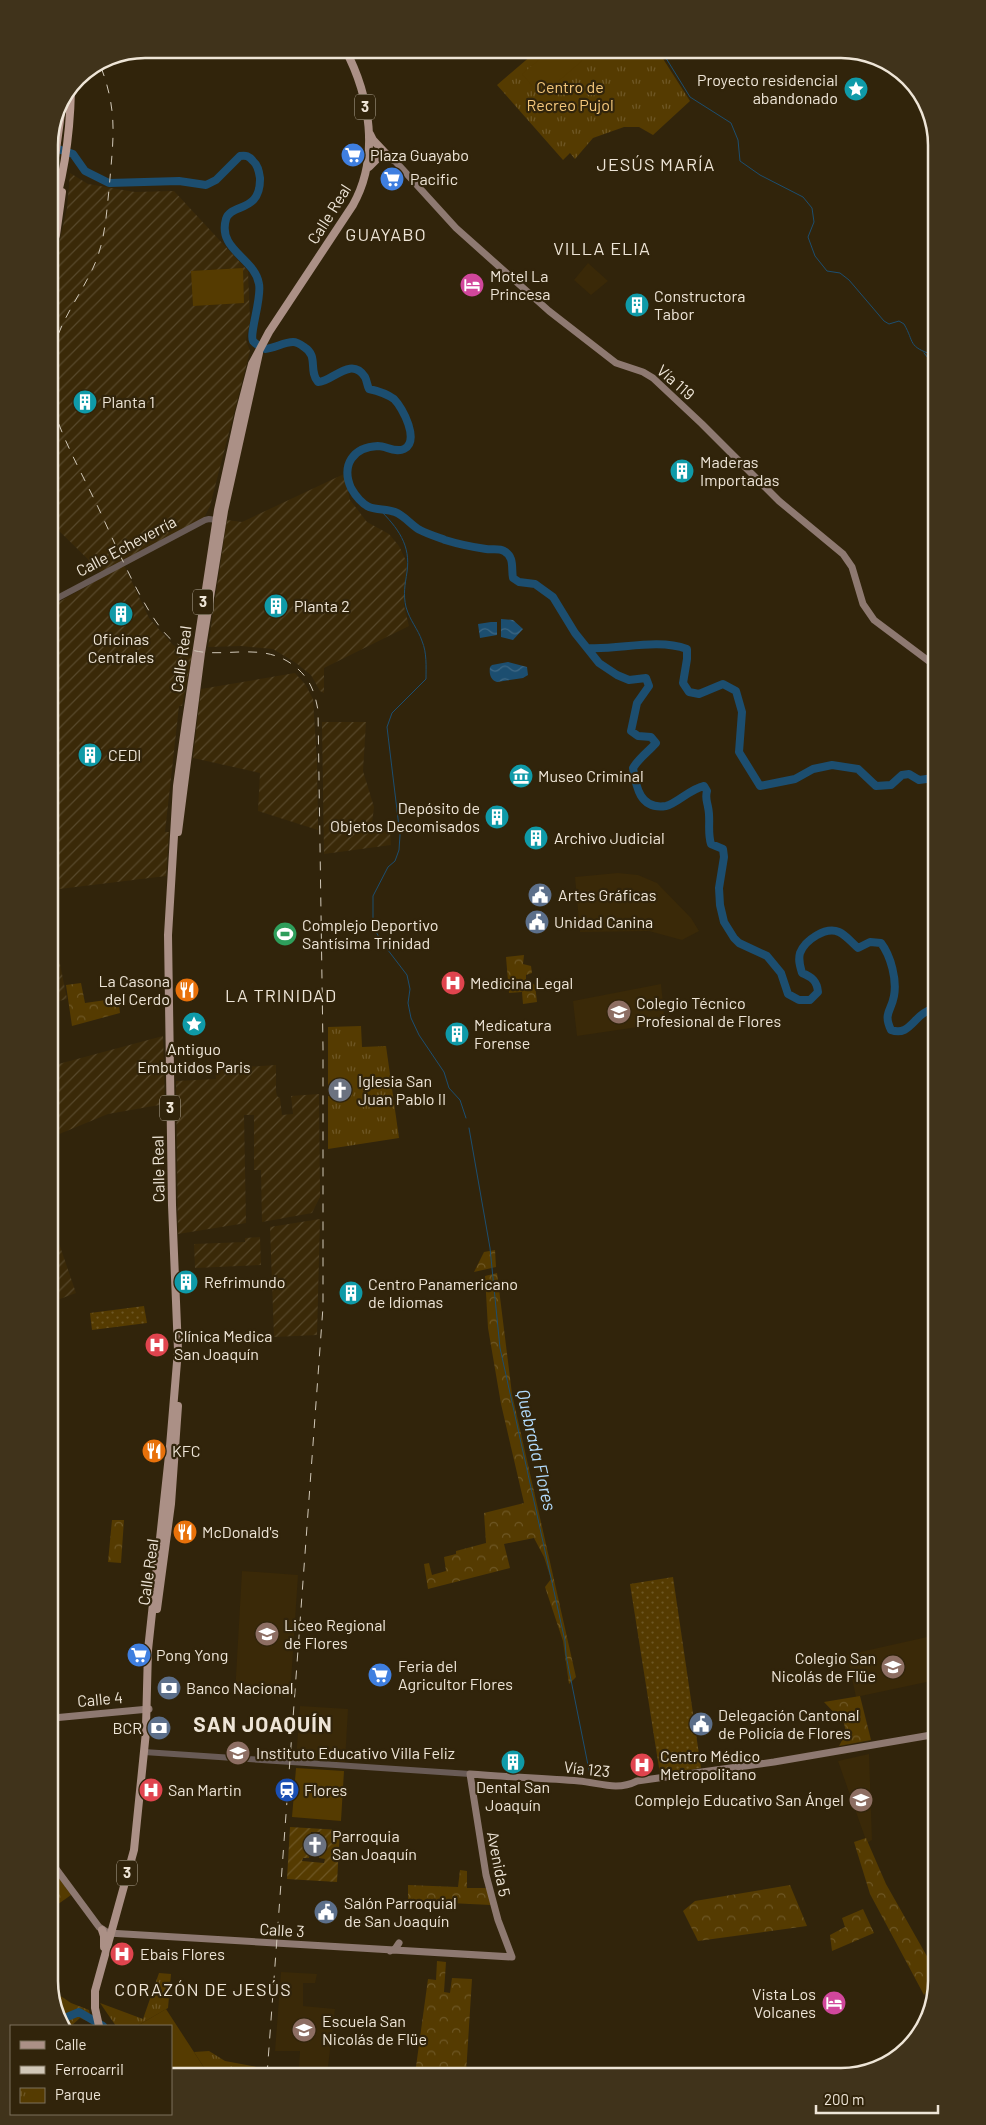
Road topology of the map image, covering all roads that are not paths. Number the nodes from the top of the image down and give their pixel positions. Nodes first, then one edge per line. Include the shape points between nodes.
1 (349, 58) edge
2 (71, 99) edge
3 (61, 121) edge
4 (368, 124) junction
5 (58, 141) edge
6 (369, 153) junction
7 (389, 157) junction
8 (64, 167) junction
9 (368, 168) junction
10 (58, 189) edge
11 (58, 221) edge
12 (259, 352) junction
13 (248, 405) junction
14 (239, 414) junction
15 (240, 437) junction
16 (224, 511) junction
17 (216, 520) junction
18 (58, 598) edge
19 (209, 604) junction
20 (928, 660) edge
21 (187, 771) junction
22 (178, 786) junction
23 (182, 805) junction
24 (173, 857) junction
25 (177, 1360) junction
26 (167, 1479) junction
27 (171, 1504) junction
28 (162, 1518) junction
29 (166, 1542) junction
30 (159, 1551) junction
31 (163, 1567) junction
32 (154, 1592) junction
33 (147, 1709) junction
34 (58, 1718) edge
35 (928, 1735) edge
36 (144, 1752) junction
37 (470, 1774) junction
38 (58, 1871) edge
39 (102, 1930) junction
40 (111, 1934) junction
41 (399, 1943) dead end
42 (390, 1951) junction
43 (105, 1954) junction
44 (512, 1957) joint
45 (99, 2025) edge

1 - 4 main road, Calle Real / 3 via 361,88
2 - 8 highway
3 - 5 highway
4 - 6 main road, Calle Real / 3
4 - 7 main road via 373,140
6 - 7 main road, Vía 119
6 - 9 main road, Calle Real / 3
7 - 9 main road via 378,158
7 - 20 main road, Vía 119 via 406,171 456,228 549,311 616,363 653,378 779,501 843,554 852,567 863,604 874,620
8 - 10 highway
8 - 11 highway
9 - 12 main road, Calle Real / 3 via 353,205
12 - 13 main road, Calle Real / 3
12 - 14 main road, Calle Real / 3 via 252,364
13 - 14 main road
13 - 15 main road, Calle Real / 3
14 - 15 main road
14 - 17 main road, Calle Real / 3
15 - 16 main road, Calle Real / 3
16 - 17 main road
16 - 19 main road, Calle Real / 3
17 - 18 street, Calle Echeverría via 205,520
17 - 19 main road
17 - 22 main road, Calle Real / 3
19 - 21 main road, Calle Real / 3 via 200,652
21 - 22 main road
21 - 23 main road, Calle Real / 3
22 - 23 main road
22 - 24 main road, Calle Real / 3
23 - 24 main road, Calle Real / 3
24 - 25 main road, Calle Real / 3 via 168,980
25 - 26 main road, Calle Real / 3
25 - 27 main road, Calle Real / 3 via 177,1439
26 - 27 main road
26 - 28 main road, Calle Real / 3
27 - 28 main road
27 - 29 main road, Calle Real / 3
28 - 29 main road
28 - 30 main road, Calle Real / 3
29 - 31 main road, Calle Real / 3
30 - 31 main road
30 - 32 main road, Calle Real / 3
31 - 32 main road
31 - 33 main road, Calle Real / 3
32 - 33 main road, Calle Real / 3 via 148,1650
33 - 34 main road, Calle 4
33 - 36 main road, Calle Real / 3
35 - 37 main road, Vía 123 via 769,1763 637,1781 628,1786
36 - 37 street
36 - 40 main road, Calle Real / 3 via 134,1850
37 - 44 main road, Avenida 5 via 486,1875
38 - 39 main road
39 - 40 main road
39 - 43 main road
40 - 42 main road, Calle 3
40 - 43 main road, Calle Real / 3
41 - 42 main road
42 - 44 main road, Calle 3
43 - 45 main road, Calle Real / 3 via 95,1991

